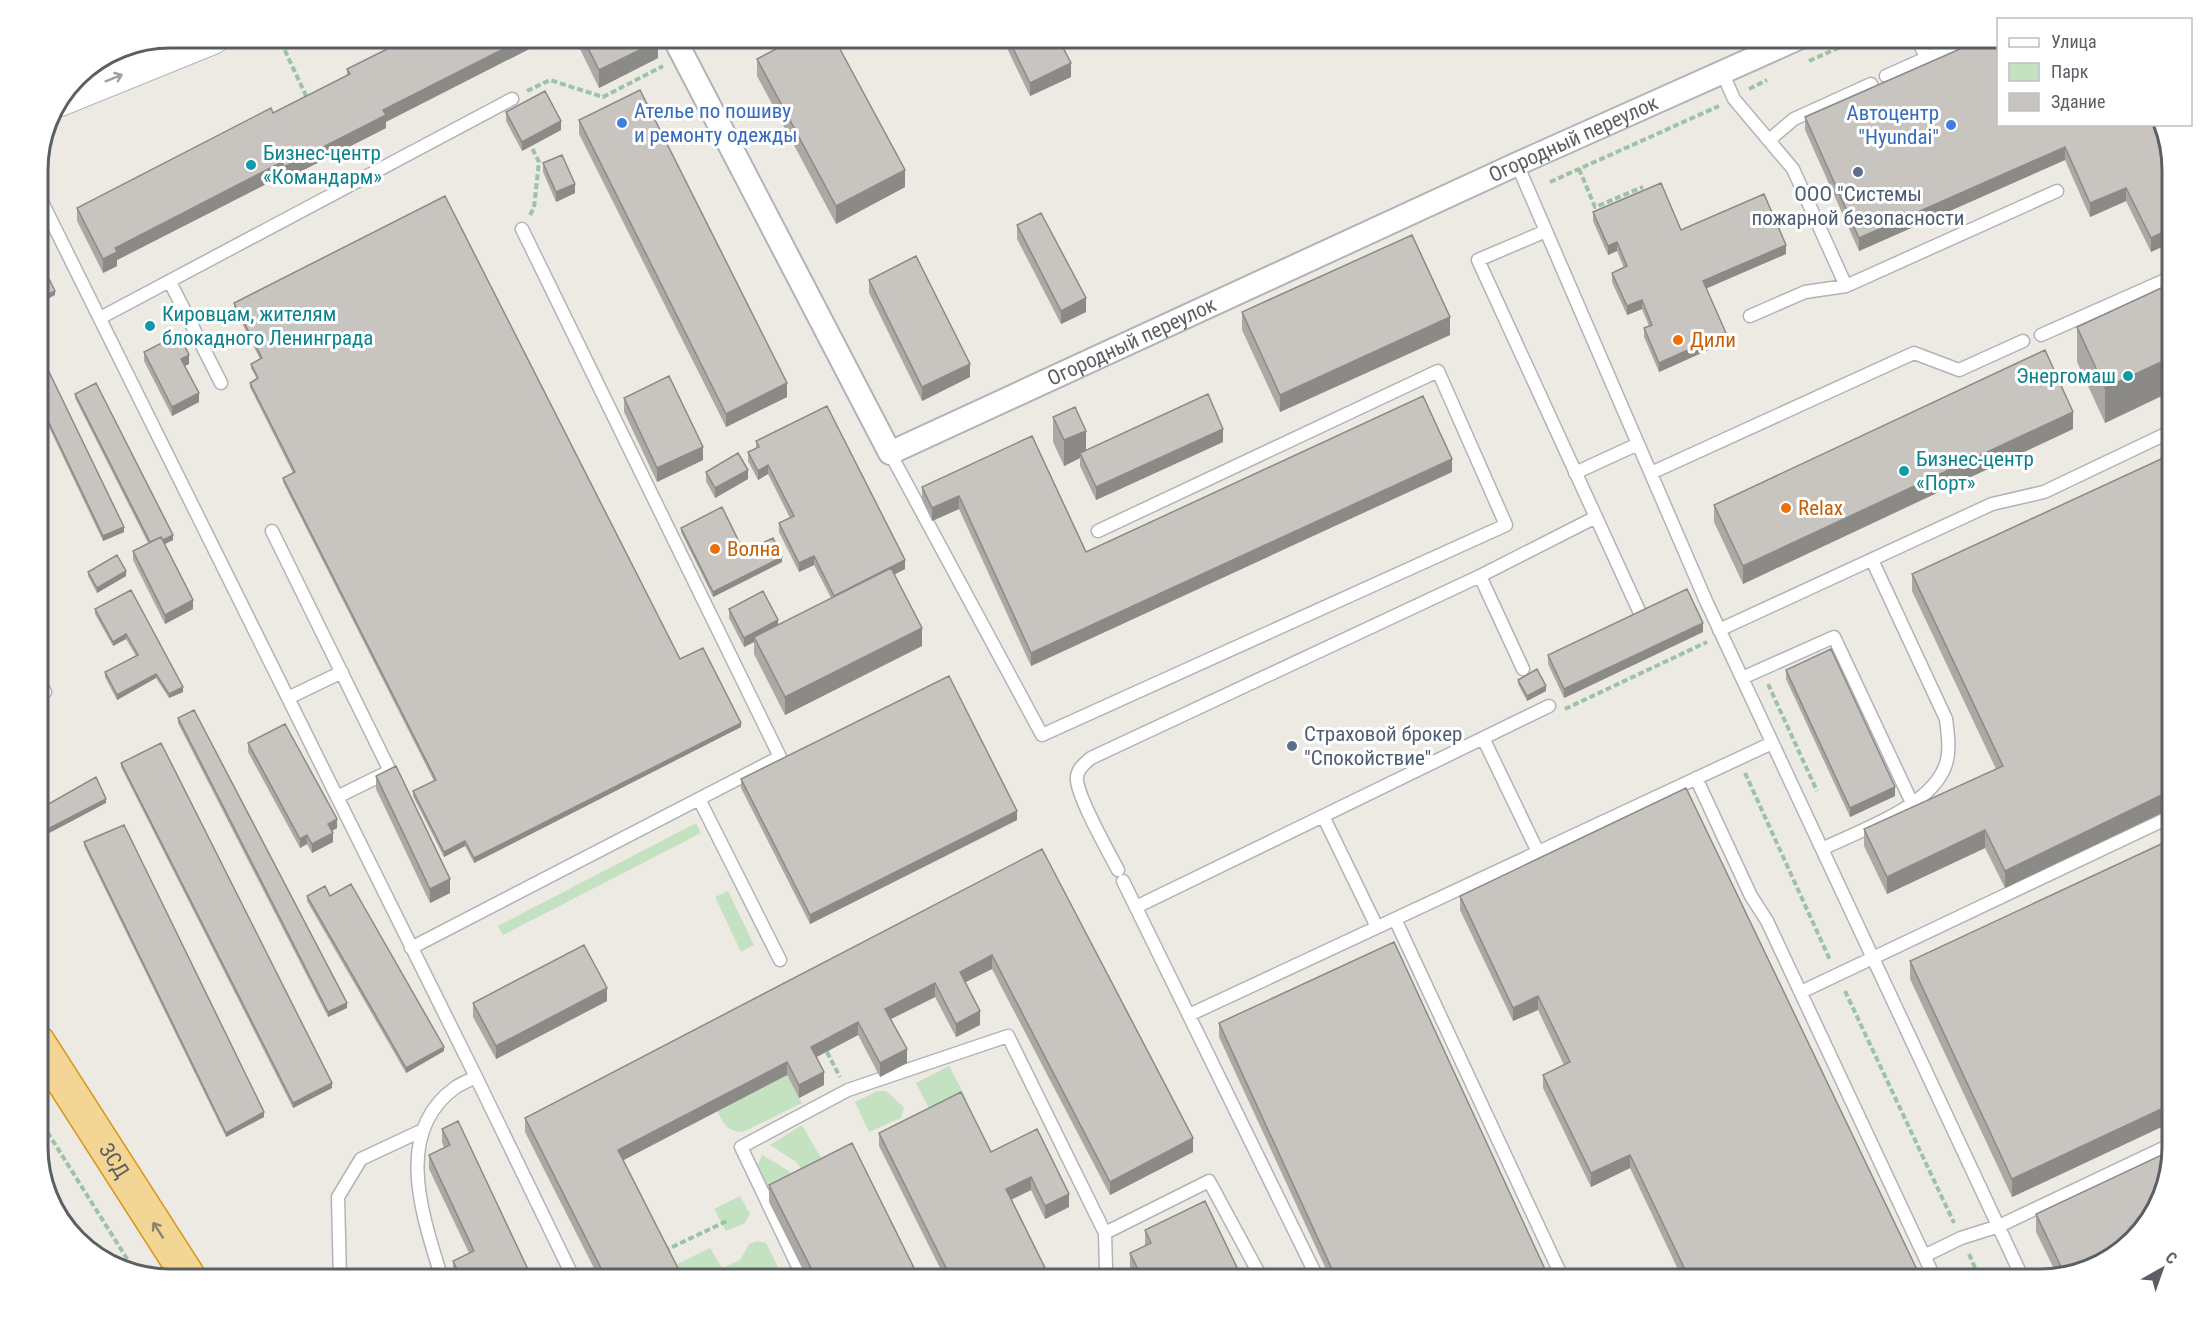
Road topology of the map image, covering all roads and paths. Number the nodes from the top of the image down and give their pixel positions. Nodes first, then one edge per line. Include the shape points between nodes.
1 (188, 48) edge
2 (284, 48) edge
3 (679, 48) edge
4 (1776, 48) edge
5 (1838, 48) edge
6 (1922, 48) edge
7 (1949, 48) edge
8 (1927, 58) junction
9 (672, 62) dead end
10 (1807, 62) dead end
11 (1722, 72) junction
12 (1776, 76) dead end
13 (1886, 76) dead end
14 (1871, 84) dead end
15 (75, 94) edge
16 (512, 99) joint
17 (1734, 99) junction
18 (311, 107) edge
19 (1769, 140) junction
20 (531, 146) edge
21 (1517, 164) junction
22 (1579, 169) junction
23 (1550, 182) dead end
24 (1643, 187) dead end
25 (2057, 191) dead end
26 (48, 214) edge
27 (522, 229) joint
28 (1546, 231) junction
29 (2162, 281) edge
30 (170, 282) junction
31 (1846, 286) junction
32 (1750, 316) dead end
33 (100, 318) junction
34 (2041, 335) dead end
35 (2023, 341) dead end
36 (221, 383) dead end
37 (2162, 435) edge
38 (1638, 444) junction
39 (890, 453) junction
40 (1575, 472) junction
41 (1650, 473) junction
42 (1596, 517) junction
43 (272, 531) dead end
44 (1098, 531) dead end
45 (1872, 560) junction
46 (1480, 576) junction
47 (1640, 613) edge
48 (1721, 633) junction
49 (1523, 669) dead end
50 (342, 672) junction
51 (1742, 678) junction
52 (288, 698) junction
53 (1549, 706) joint
54 (1483, 738) junction
55 (1772, 743) junction
56 (1738, 759) junction
57 (1696, 778) junction
58 (337, 797) junction
59 (699, 799) junction
60 (1913, 805) junction
61 (1323, 816) junction
62 (2162, 821) edge
63 (1822, 849) junction
64 (1538, 852) junction
65 (1136, 907) junction
66 (1395, 919) junction
67 (1377, 927) junction
68 (411, 948) junction
69 (1873, 958) junction
70 (780, 960) dead end
71 (1837, 974) junction
72 (1801, 992) junction
73 (1189, 1015) junction
74 (827, 1052) edge
75 (48, 1058) edge
76 (837, 1071) dead end
77 (476, 1077) junction
78 (423, 1130) junction
79 (48, 1133) edge
80 (2162, 1149) edge
81 (729, 1220) dead end
82 (1999, 1226) junction
83 (1105, 1233) junction
84 (1961, 1238) junction
85 (663, 1252) edge
86 (1924, 1256) junction
87 (129, 1262) edge
88 (183, 1269) edge
89 (339, 1269) edge
90 (439, 1269) edge
91 (569, 1269) edge
92 (799, 1269) edge
93 (1106, 1269) edge
94 (1256, 1269) edge
95 (1313, 1269) edge
96 (1558, 1269) edge
97 (1930, 1269) edge
98 (1975, 1269) edge
99 (2018, 1269) edge

15 -> 1 main road
2 - 18 path
3 - 39 street
4 - 11 street, Огородный переулок
5 - 10 path
6 - 8 lane
7 - 8 lane
8 - 13 lane
9 - 16 path via 603,97 550,80
11 - 17 lane
11 - 21 street, Огородный переулок
12 - 17 path
14 - 19 lane via 1794,119
16 - 30 lane
17 - 19 lane
17 - 22 path
19 - 31 lane via 1793,169
20 - 27 path via 539,162 534,208
21 - 28 lane
21 - 39 street, Огородный переулок
22 - 23 path
22 - 24 path via 1595,207
25 - 31 lane
26 - 33 lane
27 - 59 lane via 780,757
28 - 38 lane
28 - 40 lane via 1478,260
29 - 34 lane
30 - 33 lane
30 - 36 lane
31 - 32 lane via 1805,292
33 - 52 lane
35 - 41 lane via 1959,370 1914,353
37 - 45 lane via 2044,492 1992,504
38 - 40 lane
38 - 41 lane
39 - 44 lane via 1042,735 1506,525 1438,371
40 - 42 lane
41 - 48 lane
42 - 46 lane
42 - 47 lane
43 - 50 lane
45 - 48 lane
45 - 60 lane via 1946,719 1945,768 1933,788
46 - 49 lane
46 - 65 lane via 1091,758 1081,767 1077,779 1080,794
48 - 51 lane
48 - 53 path via 1560,711
50 - 52 lane
50 - 58 lane via 390,771
51 - 55 lane
51 - 60 lane via 1834,637
52 - 58 lane
53 - 54 lane
54 - 61 lane
54 - 64 lane
55 - 56 lane
55 - 63 lane
56 - 57 lane
56 - 71 path
57 - 64 lane
57 - 72 lane
58 - 68 lane
59 - 68 lane
59 - 70 lane
60 - 63 lane
61 - 65 lane
61 - 67 lane
62 - 69 lane
63 - 69 lane
64 - 66 lane
65 - 73 lane
66 - 67 lane
66 - 96 lane
67 - 73 lane
68 - 77 lane
69 - 71 lane
69 - 82 lane
71 - 72 lane
71 - 84 path
72 - 86 lane
73 - 95 lane
74 - 76 path
88 -> 75 highway, ЗСД
77 - 78 lane via 456,1087 438,1104
77 - 91 lane
78 - 89 lane via 361,1159 338,1197
78 - 90 lane via 416,1168 422,1211
79 - 87 path
80 - 82 lane
81 - 85 path
82 - 84 lane
82 - 99 lane
83 - 92 lane via 1008,1036 848,1090 741,1147
83 - 93 lane
83 - 94 lane via 1209,1181
84 - 86 lane
84 - 98 path
86 - 97 lane

